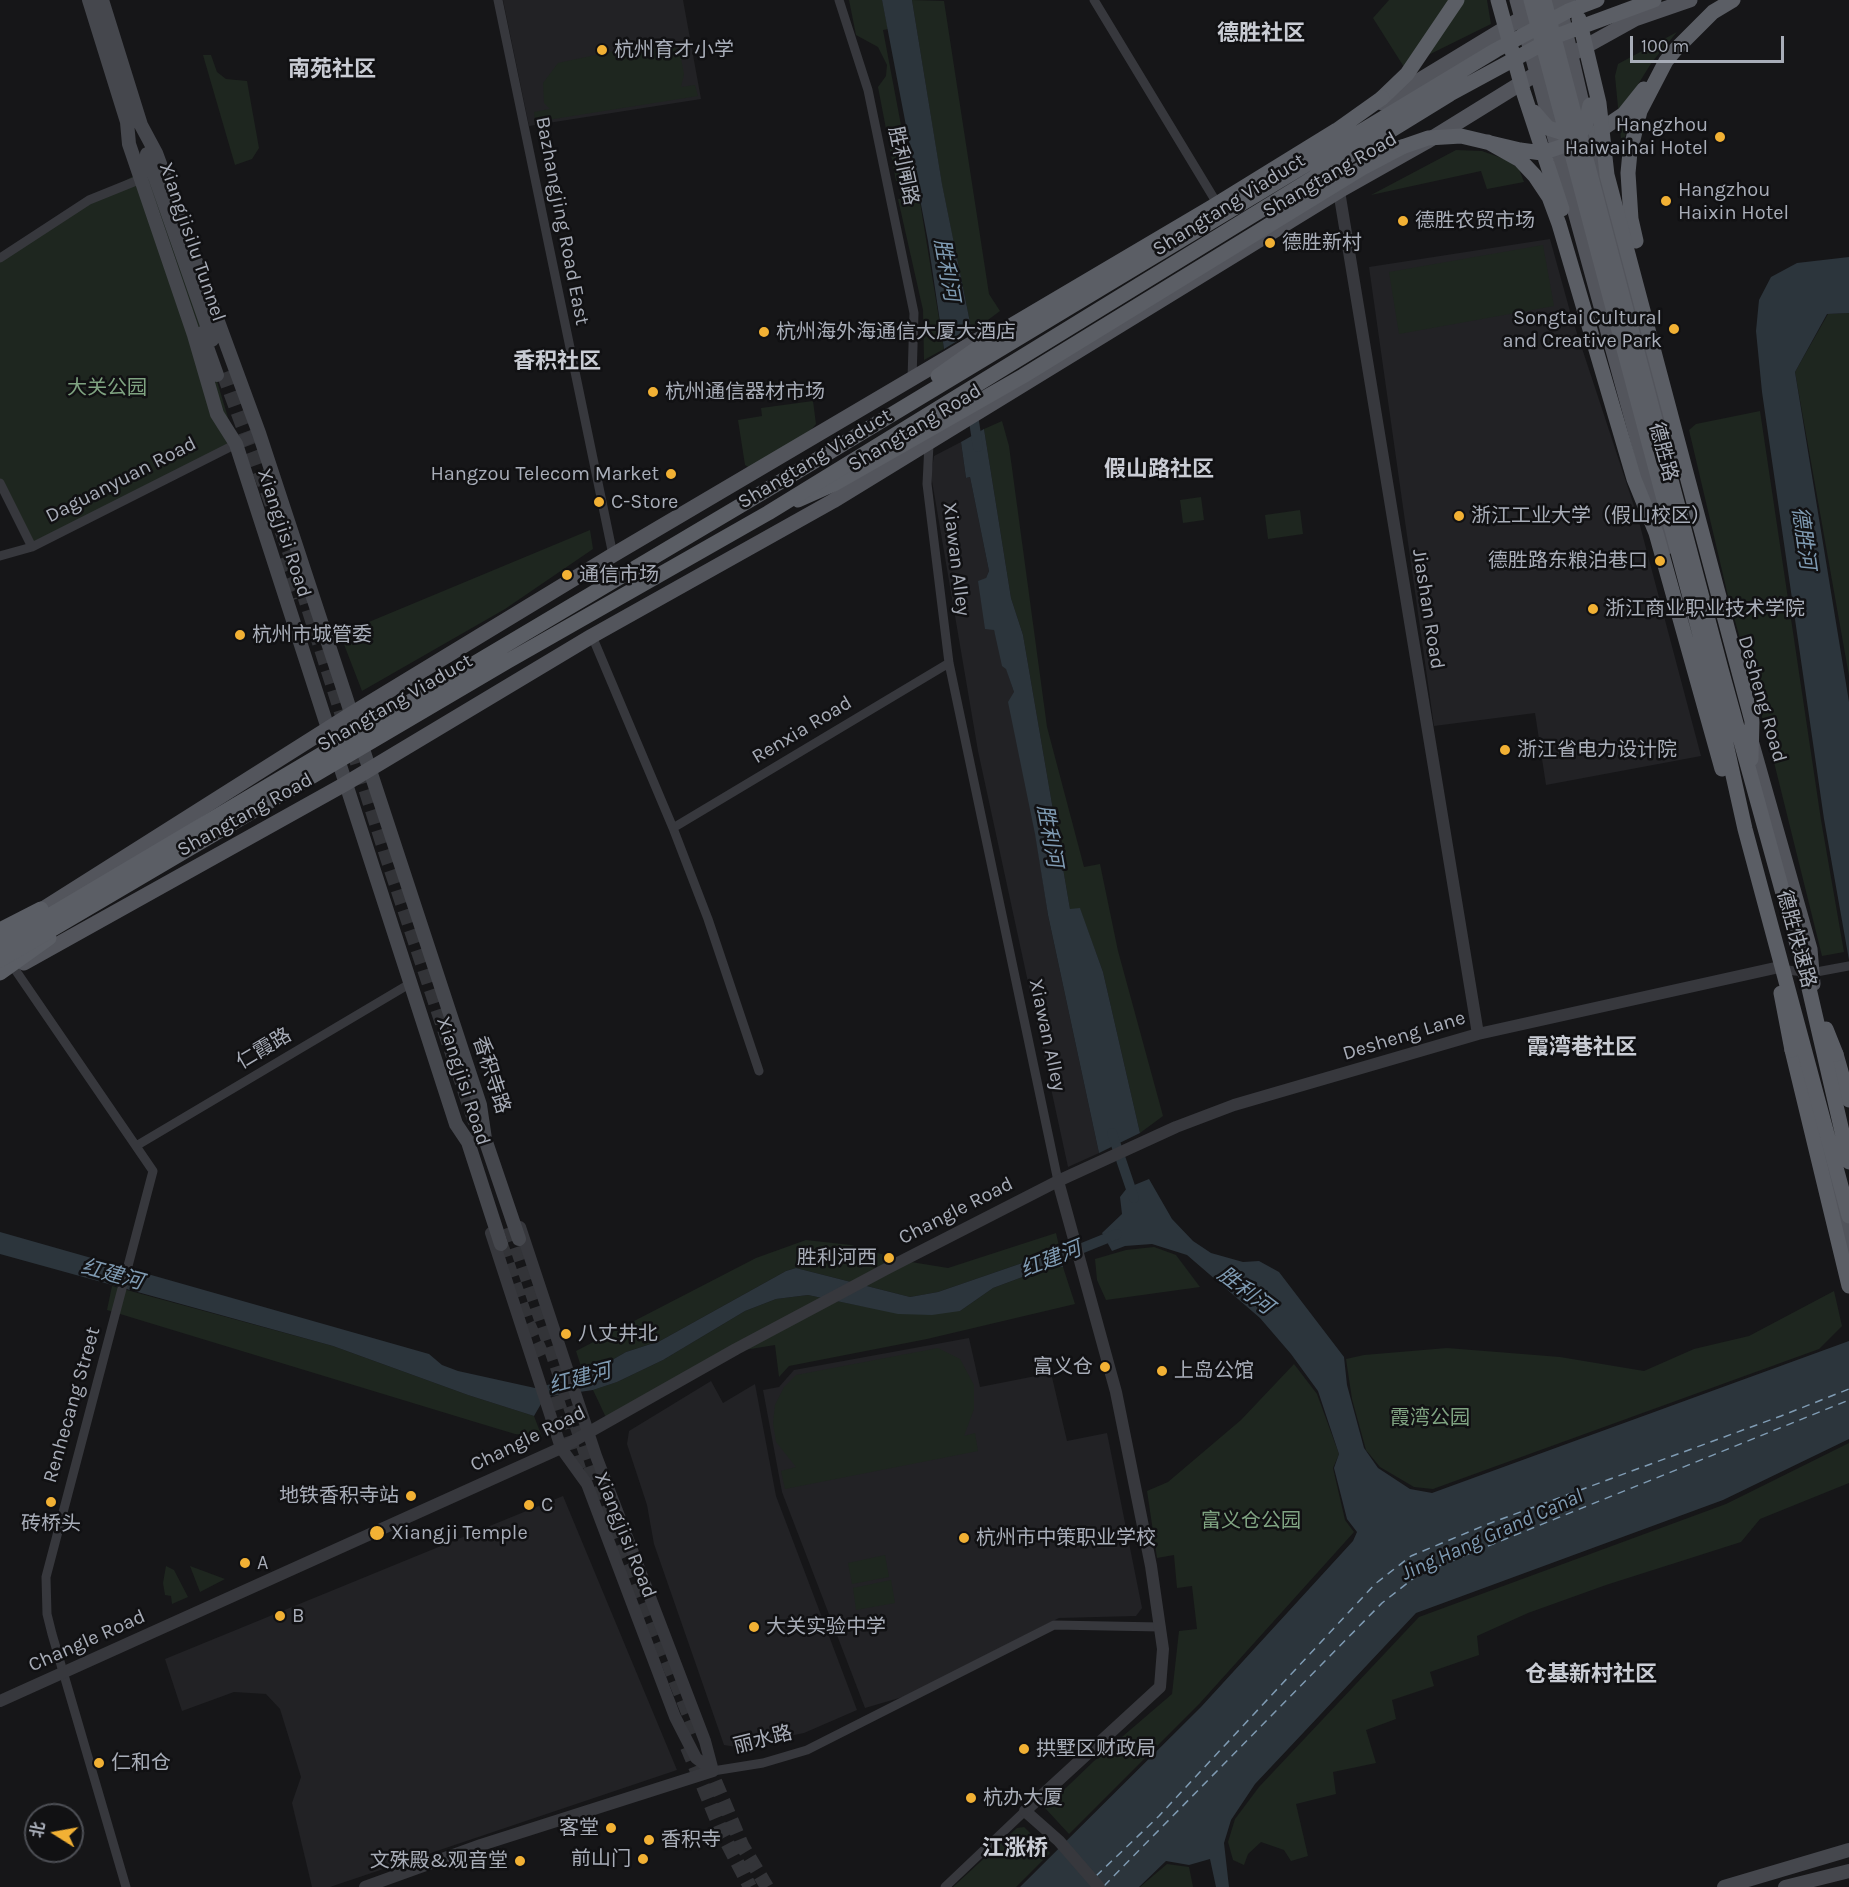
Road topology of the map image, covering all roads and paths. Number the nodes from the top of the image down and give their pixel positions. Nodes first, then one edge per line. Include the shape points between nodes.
1 (89, 0) edge
2 (102, 0) edge
3 (498, 0) edge
4 (839, 0) edge
5 (1094, 0) edge
6 (1445, 0) edge
7 (1457, 0) edge
8 (1498, 0) edge
9 (1517, 0) edge
10 (1531, 0) edge
11 (1598, 0) edge
12 (1654, 0) edge
13 (1690, 0) edge
14 (1733, 0) edge
15 (1564, 1) edge
16 (1522, 18) junction
17 (1429, 45) junction
18 (1570, 55) junction
19 (1666, 61) junction
20 (1536, 74) junction
21 (1593, 78) junction
22 (1522, 91) junction
23 (134, 124) junction
24 (1488, 142) junction
25 (141, 179) junction
26 (1339, 191) junction
27 (1215, 200) junction
28 (0, 258) edge
29 (220, 374) tunnel mouth
30 (912, 379) junction
31 (259, 433) junction
32 (236, 444) junction
33 (929, 444) junction
34 (0, 483) edge
35 (770, 488) junction
36 (768, 513) junction
37 (1656, 533) junction
38 (1704, 542) junction
39 (32, 547) junction
40 (613, 555) junction
41 (0, 556) edge
42 (592, 636) junction
43 (949, 663) junction
44 (351, 714) junction
45 (327, 730) junction
46 (368, 770) junction
47 (1751, 777) junction
48 (345, 784) junction
49 (673, 828) junction
50 (1744, 829) junction
51 (154, 853) junction
52 (122, 887) junction
53 (0, 930) edge
54 (0, 937) edge
55 (0, 945) edge
56 (1777, 948) junction
57 (0, 960) edge
58 (1849, 966) edge
59 (1775, 968) junction
60 (5, 972) edge
61 (1809, 979) junction
62 (411, 983) junction
63 (1478, 1034) junction
64 (759, 1071) dead end
65 (1849, 1100) edge
66 (480, 1105) junction
67 (456, 1124) junction
68 (1849, 1130) edge
69 (136, 1146) junction
70 (1849, 1162) edge
71 (1058, 1181) junction
72 (1849, 1216) edge
73 (519, 1239) tunnel mouth
74 (501, 1244) tunnel mouth
75 (1849, 1247) edge
76 (1849, 1286) edge
77 (575, 1392) joint
78 (588, 1432) junction
79 (561, 1449) junction
80 (1161, 1627) junction
81 (63, 1674) junction
82 (0, 1701) edge
83 (713, 1772) junction
84 (1025, 1811) junction
85 (1849, 1850) edge
86 (1849, 1871) edge
87 (126, 1887) edge
88 (365, 1887) edge
89 (945, 1887) edge
90 (1100, 1887) edge
91 (1724, 1887) edge
92 (1785, 1887) edge

1 - 23 main road, Xiangjisi Road
2 - 23 main road, Xiangjisi Road
3 - 40 street, Bazhangjing Road East
4 - 30 street, 胜利闸路 via 868,90 914,313
5 - 27 street
6 - 17 highway
7 - 17 highway
8 - 22 highway, bridge
9 - 16 main road
10 - 50 highway, bridge via 1710,672
11 - 35 highway, Shangtang Viaduct, bridge via 1568,11 1496,50
12 - 36 highway, Shangtang Viaduct, bridge via 1559,35 1450,94
13 - 18 main road, Shangtang Road via 1635,19
14 - 19 highway via 1699,24
15 - 16 main road, Shangtang Road
15 - 18 main road, Desheng Road
15 - 21 highway, bridge
15 - 47 highway, 德胜快速路, bridge
16 - 20 main road, 德胜路
16 - 27 main road, Shangtang Road
17 - 35 highway, bridge via 1391,90 1337,130 997,334 830,443
18 - 20 main road, Shangtang Road
18 - 61 main road, Desheng Road via 1709,588 1810,948
19 - 22 highway, bridge via 1624,114 1610,126 1584,136 1569,136 1548,128
19 - 38 highway, bridge via 1645,101 1635,131 1629,162 1629,194 1636,241 1685,429
20 - 26 main road, Shangtang Road
20 - 59 main road, 德胜路 via 1720,744
21 - 24 highway, bridge via 1585,127 1570,142 1542,153
21 - 38 highway, bridge via 1607,175
22 - 37 highway, bridge via 1552,174
23 - 25 main road, Xiangjisi Road via 129,144
23 - 29 main road, Xiangjisilu Tunnel via 137,142
23 - 31 main road, Xiangjisi Road via 156,153
24 - 36 highway, bridge via 1461,136 1428,138 1402,147 1023,376 834,484
24 - 37 highway, bridge via 1520,160 1548,197 1634,479
25 - 28 street via 89,200
25 - 32 main road, Xiangjisi Road via 218,414
26 - 33 main road, Shangtang Road
26 - 63 street, Jiashan Road
27 - 30 main road, Shangtang Road
30 - 40 main road, Shangtang Road
31 - 32 street, Daguanyuan Road
31 - 44 main road, Xiangjisi Road
32 - 39 street, Daguanyuan Road
32 - 45 main road, Xiangjisi Road
33 - 42 main road, Shangtang Road
33 - 43 street, Xiawan Alley via 927,484
34 - 39 street
35 - 51 highway, Shangtang Viaduct, bridge
36 - 52 highway, Shangtang Viaduct, bridge
37 - 50 highway, bridge via 1722,768
38 - 47 highway, bridge via 1752,721
39 - 41 street, Daguanyuan Road
40 - 44 main road, Shangtang Road
42 - 46 main road, Shangtang Road
42 - 49 street
43 - 49 street, Renxia Road
43 - 71 street, Xiawan Alley
44 - 45 main road, Shangtang Road
44 - 46 main road, Xiangjisi Road
45 - 48 main road, Xiangjisi Road
45 - 54 main road, Shangtang Road
46 - 48 main road, Shangtang Road
46 - 66 main road, 香积寺路
47 - 61 highway, 德胜快速路, bridge
48 - 60 main road, Shangtang Road
48 - 62 main road, Xiangjisi Road
49 - 64 street
50 - 56 highway, 德胜快速路, bridge
51 - 53 highway, bridge
51 - 55 highway, Shangtang Viaduct, bridge
52 - 57 highway, Shangtang Viaduct, bridge
52 - 60 highway, bridge
56 - 72 highway, 德胜快速路, bridge
56 - 76 highway, bridge via 1784,1016
58 - 61 street
59 - 61 street
59 - 63 street, Desheng Lane
59 - 75 main road
60 - 69 street, Renhecang Street
61 - 65 highway, bridge
61 - 68 main road, Desheng Road
61 - 70 highway, 德胜快速路, bridge
62 - 67 main road, Xiangjisi Road
62 - 69 street, 仁霞路
63 - 71 street, Desheng Lane via 1234,1105
66 - 73 main road via 485,1139
66 - 77 street, 香积寺路
67 - 74 main road via 468,1142
67 - 79 street, Xiangjisi Road
69 - 81 street, Renhecang Street via 153,1171 48,1561 47,1614
71 - 78 street, Changle Road via 888,1268
71 - 80 street, Xiawan Alley via 1123,1424
77 - 78 street, Xiangjisi Road
78 - 79 street, Changle Road
78 - 83 street, Xiangjisi Road via 705,1741
79 - 81 street, Changle Road
79 - 83 street, Xiangjisi Road via 587,1484 675,1717 696,1758
80 - 83 street, 丽水路 via 1054,1625 807,1750
80 - 84 street, Xiawan Alley via 1160,1687
81 - 82 street, Changle Road
81 - 87 street, Renhecang Street
83 - 88 street, 丽水路 via 481,1845
84 - 89 street
84 - 90 street via 1059,1841
85 - 91 main road
86 - 92 main road

